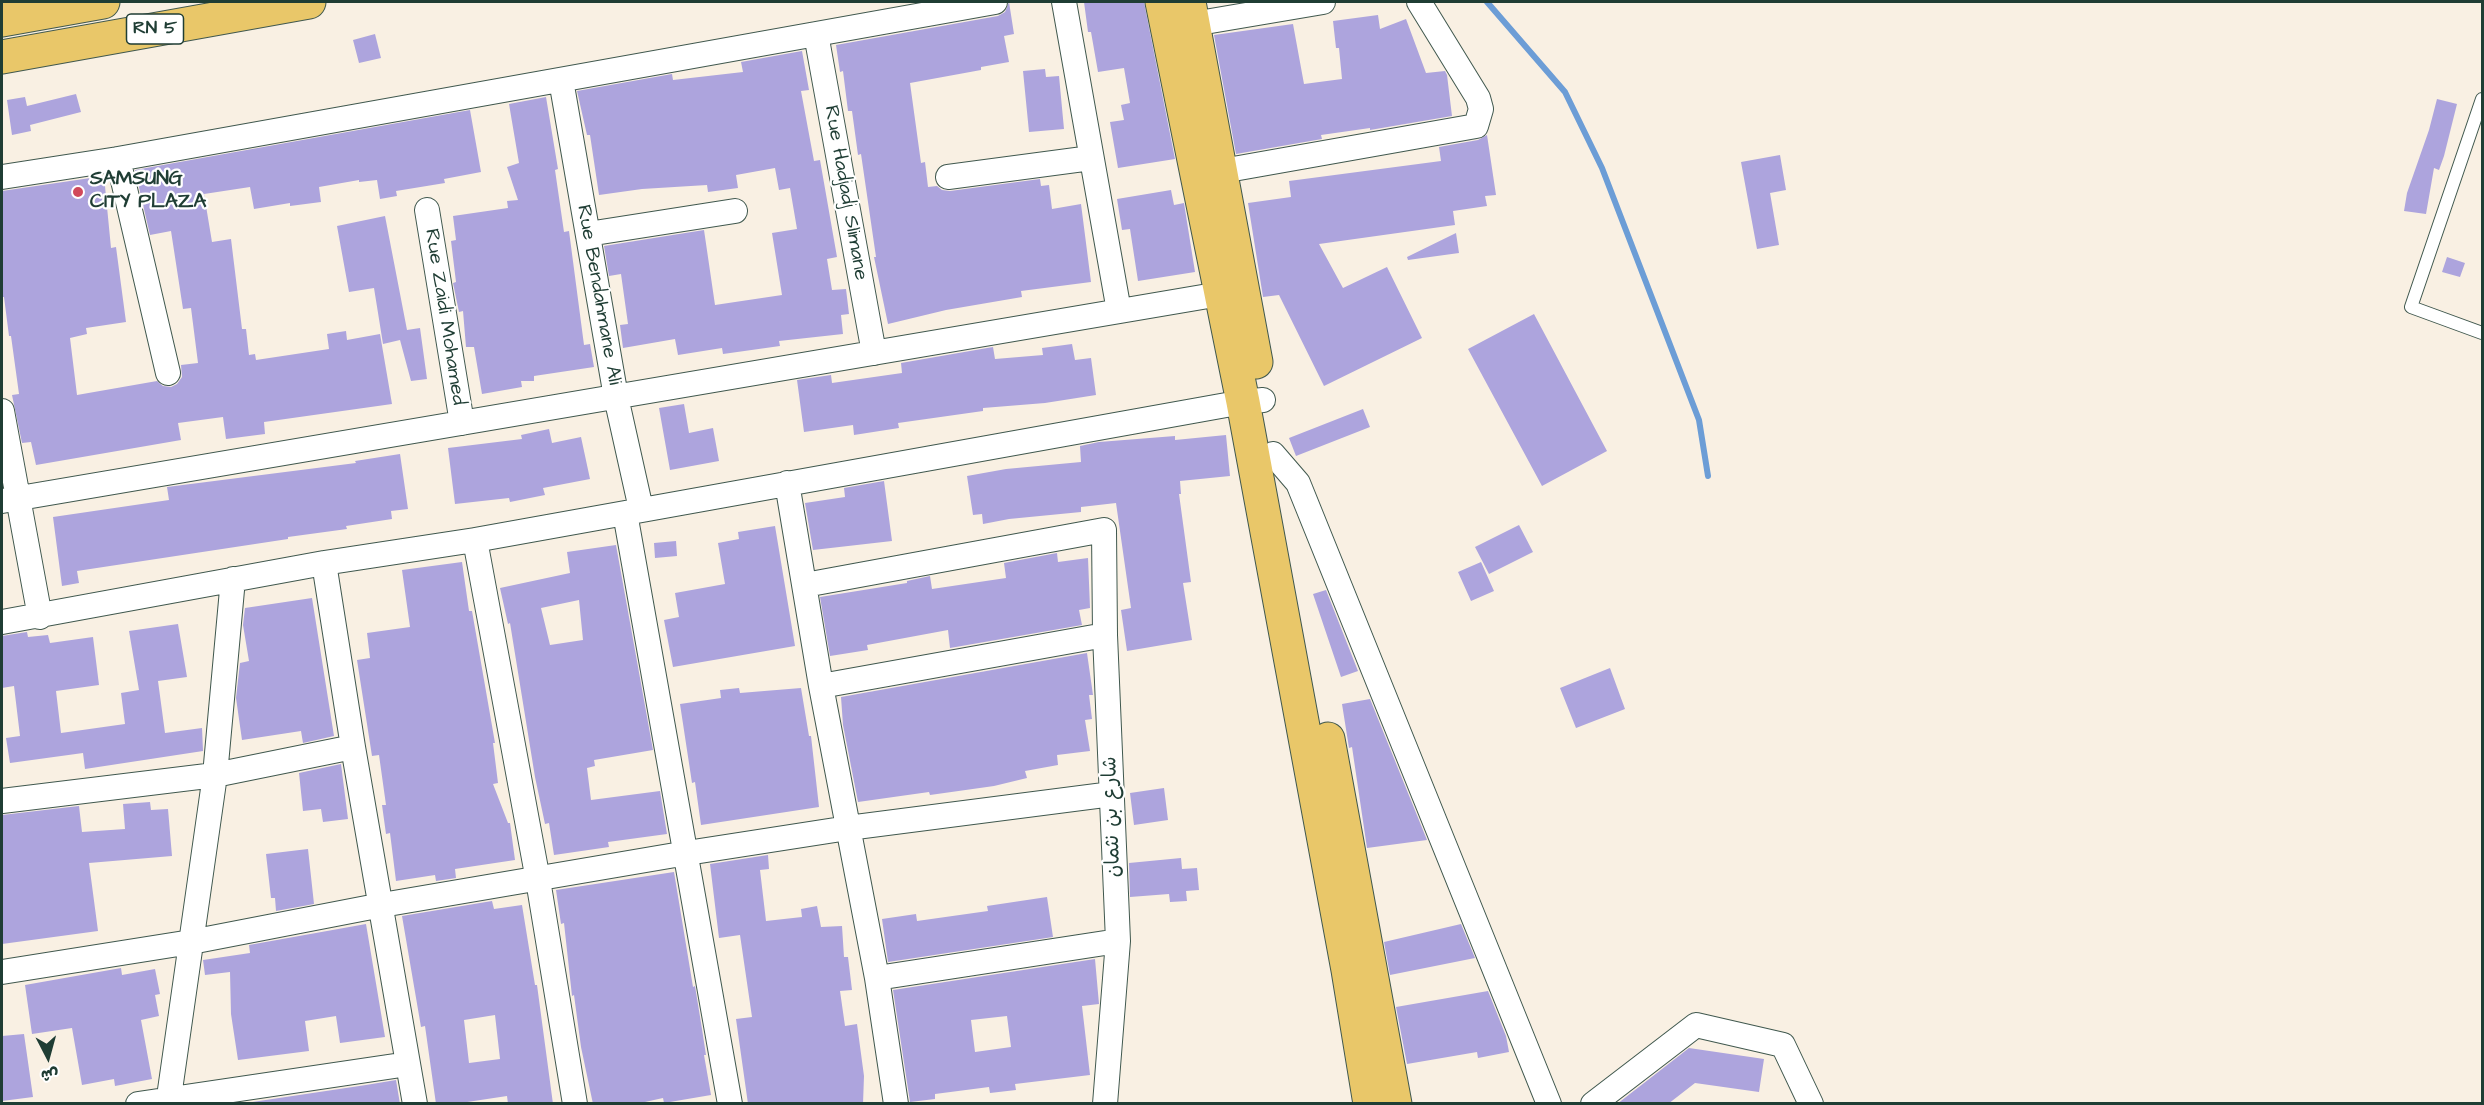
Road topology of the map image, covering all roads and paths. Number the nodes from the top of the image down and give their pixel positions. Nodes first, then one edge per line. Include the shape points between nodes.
1 (103, 2) edge
2 (309, 2) edge
3 (994, 2) edge
4 (1064, 2) edge
5 (1162, 2) edge
6 (1323, 2) edge
7 (1419, 2) edge
8 (1191, 13) edge
9 (2, 20) edge
10 (816, 34) junction
11 (2, 57) edge
12 (561, 80) junction
13 (2482, 99) edge
14 (118, 159) junction
15 (1091, 159) junction
16 (1222, 171) junction
17 (2, 177) edge
18 (948, 177) dead end
19 (427, 210) dead end
20 (735, 211) dead end
21 (588, 234) junction
22 (1220, 294) junction
23 (1119, 311) junction
24 (2482, 333) edge
25 (874, 353) junction
26 (168, 374) dead end
27 (616, 397) junction
28 (1253, 401) junction
29 (2, 411) edge
30 (462, 423) junction
31 (1273, 454) junction
32 (787, 483) junction
33 (10, 500) edge
34 (633, 511) junction
35 (475, 540) junction
36 (324, 563) junction
37 (233, 579) junction
38 (805, 585) junction
39 (40, 617) junction
40 (2, 622) edge
41 (1105, 635) junction
42 (821, 686) junction
43 (353, 747) junction
44 (215, 775) junction
45 (1112, 794) junction
46 (2, 801) edge
47 (848, 828) junction
48 (687, 854) junction
49 (538, 880) junction
50 (382, 905) junction
51 (1118, 941) junction
52 (191, 942) junction
53 (2, 972) edge
54 (877, 978) junction
55 (408, 1064) junction
56 (169, 1101) edge
57 (138, 1104) edge
58 (415, 1104) edge
59 (575, 1104) edge
60 (730, 1104) edge
61 (896, 1104) edge
62 (1105, 1104) edge
63 (1370, 1104) edge
64 (1395, 1104) edge
65 (1549, 1104) edge
66 (1593, 1104) edge
67 (1811, 1104) edge

1 - 9 main road, RN 5
2 - 11 main road, RN 5
3 - 10 street
4 - 15 street
5 - 22 main road
6 - 8 street
7 - 16 street via 1478,98 1481,109 1476,126
8 - 16 main road
10 - 12 street
10 - 25 street, Rue Hadjadj Slimane
12 - 14 street
12 - 21 street, Rue Bendahmane Ali
13 - 24 lane via 2411,307
14 - 17 street
14 - 26 street
15 - 18 street
15 - 23 street
16 - 28 main road
19 - 30 street, Rue Zaidi Mohamed
20 - 21 street
21 - 27 street, Rue Bendahmane Ali
22 - 23 street
22 - 28 main road
23 - 25 street
25 - 27 street
27 - 30 street
27 - 34 street, Rue Bendahmane Ali
28 - 31 main road
28 - 32 street
28 - 63 main road
29 - 33 street
30 - 33 street
31 - 64 main road
31 - 65 street via 1298,483
32 - 34 street
32 - 38 street
33 - 39 street
34 - 35 street
34 - 48 street, Rue Bendahmane Ali
35 - 36 street
35 - 49 street
36 - 37 street
36 - 43 street
37 - 39 street
37 - 44 street
38 - 41 street, شارع بن نثمان via 1104,530
38 - 42 street
39 - 40 street
41 - 42 street
41 - 45 street, شارع بن نثمان
42 - 47 street
43 - 44 street
43 - 50 street
44 - 46 street
44 - 52 street
45 - 47 street
45 - 51 street, شارع بن نثمان
47 - 48 street
47 - 54 street
48 - 49 street
48 - 60 street, Rue Bendahmane Ali
49 - 50 street
49 - 59 street
50 - 52 street
50 - 55 street
51 - 54 street
51 - 62 street, شارع بن نثمان
52 - 53 street
52 - 56 street
54 - 61 street
55 - 56 street
55 - 58 street
56 - 57 street
66 - 67 street via 1696,1025 1783,1045

